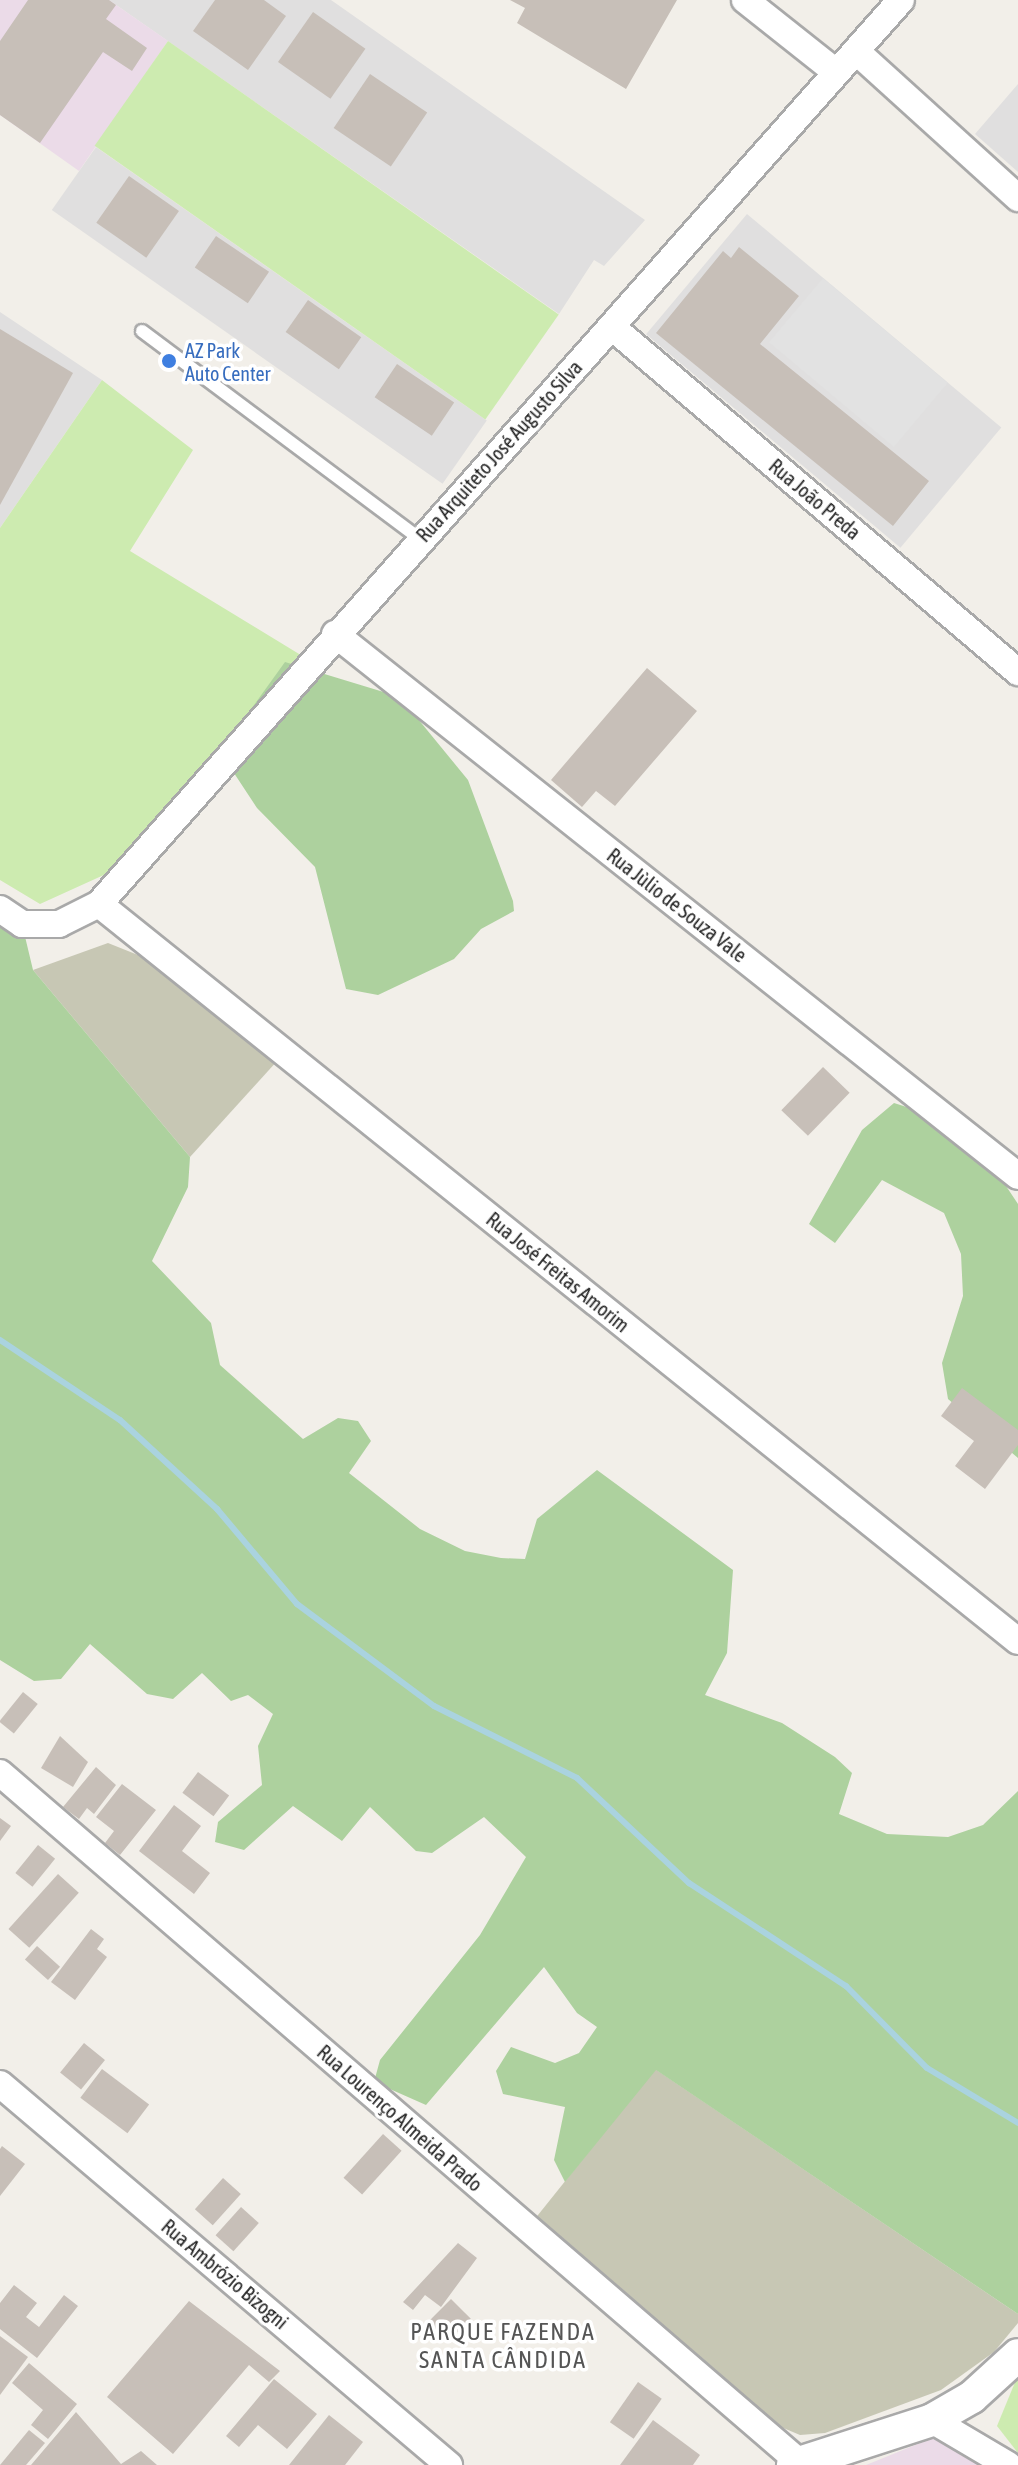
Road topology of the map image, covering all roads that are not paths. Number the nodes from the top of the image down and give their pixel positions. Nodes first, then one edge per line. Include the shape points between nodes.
1 (745, 0) edge
2 (901, 0) edge
3 (856, 51) junction
4 (836, 72) junction
5 (1018, 198) edge
6 (612, 327) junction
7 (142, 331) dead end
8 (419, 538) junction
9 (335, 634) junction
10 (1018, 672) edge
11 (99, 904) junction
12 (0, 909) edge
13 (1018, 1176) edge
14 (1018, 1641) edge
15 (0, 1773) edge
16 (0, 2084) edge
17 (1018, 2355) edge
18 (932, 2420) junction
19 (796, 2464) edge
20 (449, 2465) edge
21 (1008, 2465) edge

1 - 4 street
2 - 3 street, Rua Arquiteto José Augusto Silva
3 - 4 street, Rua Arquiteto José Augusto Silva
3 - 5 street
4 - 6 street, Rua Arquiteto José Augusto Silva
6 - 8 street, Rua Arquiteto José Augusto Silva
6 - 10 street, Rua João Preda
7 - 8 lane
8 - 9 street, Rua Arquiteto José Augusto Silva
9 - 11 street, Rua Arquiteto José Augusto Silva
9 - 13 street, Rua Jùlio de Souza Vale
11 - 12 street via 59,924 22,924
11 - 14 street, Rua José Freitas Amorim
15 - 19 street, Rua Lourenço Almeida Prado
16 - 20 street, Rua Ambrózio Bizogni
17 - 18 street via 972,2397
18 - 19 street
18 - 21 street

